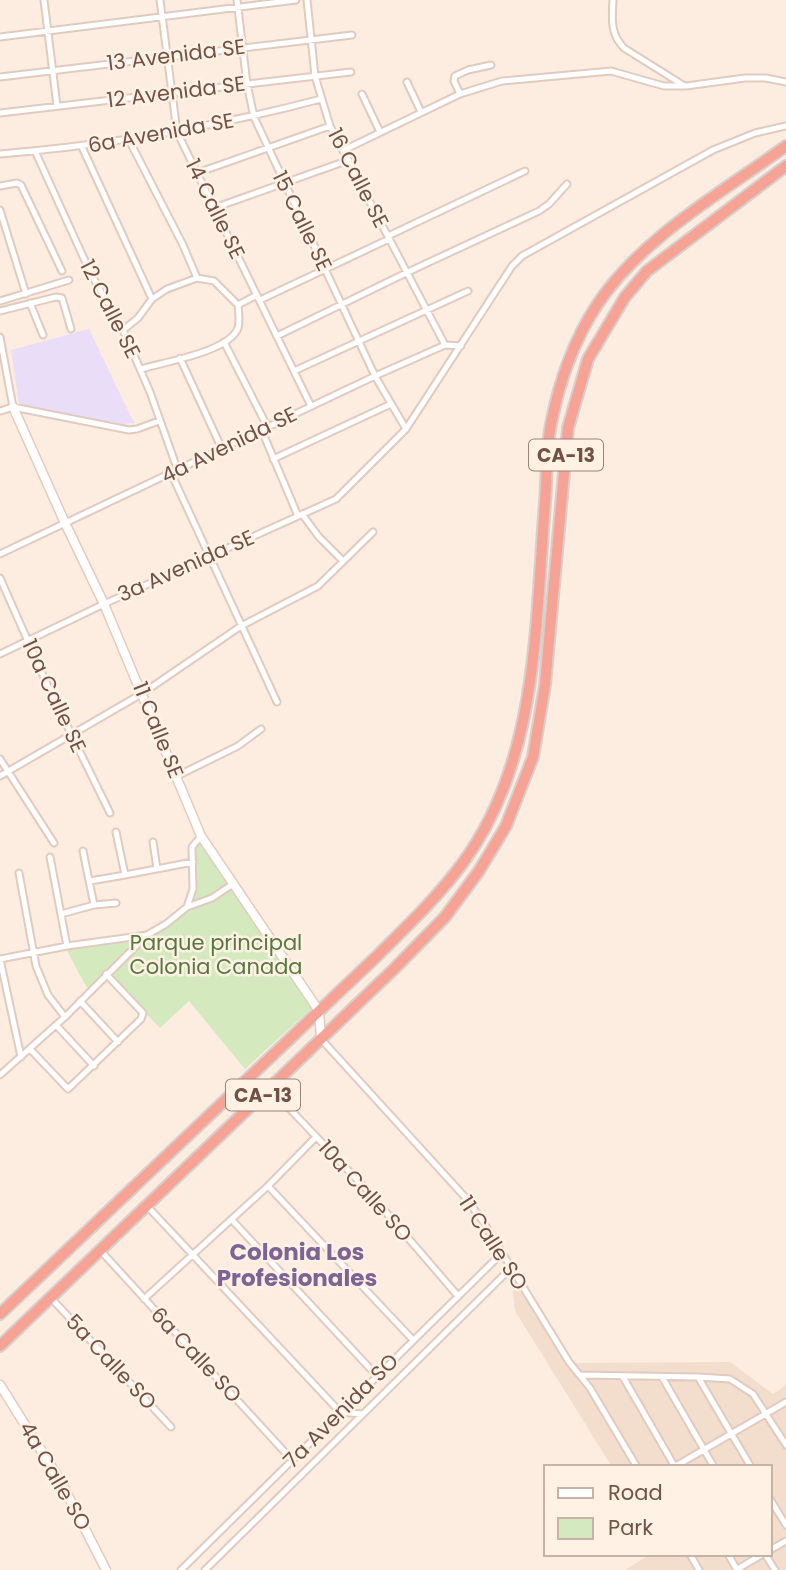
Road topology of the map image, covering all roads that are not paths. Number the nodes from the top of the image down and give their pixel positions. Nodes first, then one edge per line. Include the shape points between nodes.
1 (44, 0) edge
2 (160, 0) edge
3 (296, 0) edge
4 (307, 0) edge
5 (613, 0) edge
6 (237, 3) edge
7 (162, 17) junction
8 (47, 30) junction
9 (352, 35) dead end
10 (0, 37) edge
11 (311, 39) junction
12 (242, 47) junction
13 (167, 56) junction
14 (491, 65) dead end
15 (52, 70) junction
16 (351, 72) dead end
17 (0, 76) edge
18 (315, 76) junction
19 (407, 82) dead end
20 (786, 82) edge
21 (247, 84) junction
22 (686, 86) junction
23 (171, 92) junction
24 (362, 94) dead end
25 (460, 94) junction
26 (321, 99) junction
27 (57, 106) junction
28 (0, 113) edge
29 (421, 113) junction
30 (254, 117) junction
31 (330, 126) junction
32 (786, 126) edge
33 (177, 132) junction
34 (380, 132) junction
35 (128, 138) junction
36 (786, 146) edge
37 (82, 147) junction
38 (267, 148) junction
39 (344, 150) junction
40 (35, 151) junction
41 (0, 154) edge
42 (349, 160) junction
43 (786, 166) edge
44 (525, 171) dead end
45 (197, 173) junction
46 (284, 183) junction
47 (567, 184) dead end
48 (0, 186) edge
49 (214, 208) junction
50 (0, 211) edge
51 (389, 238) junction
52 (325, 270) junction
53 (62, 271) dead end
54 (408, 272) junction
55 (197, 278) junction
56 (69, 280) dead end
57 (468, 290) dead end
58 (26, 294) junction
59 (258, 298) junction
60 (152, 299) junction
61 (0, 302) edge
62 (30, 303) junction
63 (238, 305) junction
64 (342, 305) junction
65 (0, 311) edge
66 (426, 311) junction
67 (71, 329) dead end
68 (123, 330) junction
69 (43, 335) dead end
70 (277, 336) junction
71 (0, 337) edge
72 (359, 340) junction
73 (224, 342) junction
74 (444, 345) junction
75 (461, 346) junction
76 (180, 358) junction
77 (141, 369) junction
78 (294, 371) junction
79 (376, 376) junction
80 (391, 404) junction
81 (311, 406) junction
82 (13, 407) junction
83 (0, 411) edge
84 (159, 421) junction
85 (265, 429) junction
86 (406, 429) junction
87 (222, 449) junction
88 (273, 459) junction
89 (175, 472) junction
90 (300, 515) junction
91 (65, 523) junction
92 (373, 532) dead end
93 (0, 554) edge
94 (210, 555) junction
95 (343, 561) junction
96 (0, 578) edge
97 (104, 604) junction
98 (241, 626) junction
99 (28, 641) junction
100 (0, 654) edge
101 (143, 693) junction
102 (277, 702) dead end
103 (261, 729) dead end
104 (72, 736) junction
105 (0, 759) edge
106 (9, 771) junction
107 (0, 776) edge
108 (177, 776) junction
109 (110, 813) dead end
110 (116, 832) dead end
111 (201, 836) junction
112 (153, 842) dead end
113 (54, 843) dead end
114 (83, 851) dead end
115 (50, 857) dead end
116 (193, 862) junction
117 (157, 869) junction
118 (19, 873) dead end
119 (125, 876) junction
120 (90, 881) junction
121 (233, 884) junction
122 (116, 903) dead end
123 (94, 905) junction
124 (187, 907) junction
125 (61, 914) junction
126 (147, 935) junction
127 (67, 946) junction
128 (33, 953) junction
129 (106, 974) junction
130 (80, 1002) junction
131 (319, 1011) junction
132 (65, 1017) junction
133 (56, 1025) junction
134 (321, 1039) junction
135 (118, 1042) junction
136 (30, 1049) junction
137 (21, 1057) junction
138 (94, 1066) junction
139 (0, 1075) edge
140 (270, 1088) junction
141 (316, 1137) junction
142 (268, 1186) junction
143 (147, 1206) junction
144 (232, 1220) junction
145 (100, 1250) junction
146 (502, 1253) junction
147 (192, 1254) junction
148 (512, 1268) junction
149 (458, 1296) junction
150 (51, 1298) junction
151 (144, 1299) junction
152 (0, 1314) edge
153 (413, 1340) junction
154 (0, 1346) edge
155 (580, 1375) junction
156 (377, 1376) junction
157 (623, 1377) junction
158 (662, 1377) junction
159 (698, 1377) junction
160 (0, 1385) edge
161 (786, 1402) edge
162 (340, 1412) junction
163 (767, 1413) junction
164 (363, 1414) junction
165 (171, 1427) dead end
166 (731, 1434) junction
167 (786, 1445) edge
168 (704, 1449) junction
169 (292, 1460) junction
170 (636, 1465) edge
171 (674, 1465) edge
172 (678, 1465) edge
173 (713, 1465) edge
174 (750, 1465) edge
175 (772, 1502) edge
176 (786, 1525) edge
177 (223, 1530) junction
178 (234, 1541) junction
179 (761, 1556) edge
180 (106, 1570) edge
181 (181, 1570) edge
182 (205, 1570) edge
183 (737, 1570) edge

1 - 8 street
2 - 7 street, 14 Calle SE
3 - 6 street
4 - 11 street, 16 Calle SE
5 - 22 street via 616,40
6 - 7 street
6 - 12 street, 15 Calle SE
7 - 8 street
7 - 13 street, 14 Calle SE
8 - 10 street
8 - 15 street
9 - 11 street, 13 Avenida SE
11 - 12 street, 13 Avenida SE
11 - 18 street, 16 Calle SE
12 - 13 street, 13 Avenida SE
12 - 21 street, 15 Calle SE
13 - 15 street, 13 Avenida SE
13 - 23 street, 14 Calle SE
14 - 25 street via 455,76
15 - 17 street, 13 Avenida SE
15 - 27 street
16 - 18 street, 12 Avenida SE
18 - 21 street, 12 Avenida SE
18 - 26 street, 16 Calle SE
19 - 29 street
20 - 22 street via 746,78
21 - 23 street, 12 Avenida SE
21 - 30 street, 15 Calle SE
22 - 25 street via 663,86 611,71 502,80
23 - 27 street, 12 Avenida SE
23 - 33 street, 14 Calle SE
24 - 34 street
25 - 29 street
26 - 30 street, 6a Avenida SE
26 - 31 street, 16 Calle SE
27 - 28 street, 12 Avenida SE
29 - 34 street
30 - 33 street, 6a Avenida SE
30 - 38 street, 15 Calle SE
31 - 38 street
31 - 39 street, 16 Calle SE
32 - 75 street, 3a Avenida SE via 713,150 522,256
33 - 35 street, 6a Avenida SE
33 - 45 street, 14 Calle SE
34 - 39 street
35 - 37 street, 6a Avenida SE
35 - 55 street
36 - 131 highway, CA-13 via 637,256 596,307 571,355 551,425 534,646 524,723 511,770 490,818 457,871
37 - 40 street, 6a Avenida SE
37 - 60 street
38 - 45 street
38 - 46 street, 15 Calle SE
39 - 42 street, 16 Calle SE
40 - 41 street, 6a Avenida SE
40 - 68 street, 12 Calle SE via 91,274
42 - 46 street
42 - 51 street, 16 Calle SE
43 - 134 highway, CA-13 via 647,271 609,321 588,359 568,428 545,685 533,757 522,790 506,827 458,901
44 - 51 street
45 - 49 street, 14 Calle SE
46 - 49 street
46 - 52 street, 15 Calle SE
47 - 54 street via 539,211
48 - 53 street via 21,185
49 - 59 street, 14 Calle SE
50 - 58 street
51 - 52 street
51 - 54 street, 16 Calle SE
52 - 59 street
52 - 64 street, 15 Calle SE
54 - 64 street
54 - 66 street, 16 Calle SE
55 - 60 street
55 - 63 street via 214,281
56 - 58 street
57 - 66 street
58 - 61 street
59 - 63 street
59 - 70 street, 14 Calle SE
60 - 68 street
62 - 65 street
62 - 67 street via 62,298
62 - 69 street
63 - 73 street via 237,330
64 - 70 street
64 - 72 street, 15 Calle SE
66 - 72 street
66 - 74 street, 16 Calle SE
68 - 77 street, 12 Calle SE
70 - 78 street, 14 Calle SE
71 - 82 street
72 - 78 street
72 - 79 street, 15 Calle SE
73 - 76 street
73 - 85 street
74 - 75 street, 4a Avenida SE
74 - 79 street, 4a Avenida SE
75 - 86 street, 3a Avenida SE
76 - 77 street
76 - 87 street
77 - 84 street, 12 Calle SE
78 - 81 street, 14 Calle SE
79 - 80 street, 15 Calle SE
79 - 81 street, 4a Avenida SE
80 - 86 street, 15 Calle SE
80 - 88 street
81 - 85 street, 4a Avenida SE
82 - 83 street
82 - 84 street via 129,430
82 - 91 street, 11 Calle SE
84 - 89 street, 12 Calle SE
85 - 87 street, 4a Avenida SE
85 - 88 street
86 - 90 street, 3a Avenida SE via 336,499
87 - 89 street, 4a Avenida SE
88 - 90 street
89 - 91 street, 4a Avenida SE
89 - 94 street, 12 Calle SE
90 - 94 street, 3a Avenida SE
90 - 95 street
91 - 93 street, 4a Avenida SE
91 - 97 street, 11 Calle SE
92 - 95 street
94 - 97 street, 3a Avenida SE
94 - 98 street, 12 Calle SE
95 - 98 street via 318,586
96 - 99 street, 10a Calle SE
97 - 99 street, 3a Avenida SE
97 - 101 street, 11 Calle SE
98 - 101 street
98 - 102 street, 12 Calle SE
99 - 100 street, 3a Avenida SE
99 - 104 street, 10a Calle SE
101 - 104 street
101 - 108 street, 11 Calle SE
103 - 108 street via 238,746
104 - 106 street
104 - 109 street, 10a Calle SE
105 - 106 street
106 - 107 street
106 - 113 street
108 - 111 street, 11 Calle SE
110 - 119 street
111 - 116 street via 192,847
111 - 121 street, 11 Calle SE
112 - 117 street
114 - 120 street
115 - 125 street
116 - 117 street
116 - 124 street via 193,889
117 - 119 street
118 - 128 street
119 - 120 street
120 - 123 street
121 - 124 street
121 - 131 street, 11 Calle SE
122 - 123 street
123 - 125 street
124 - 126 street
125 - 127 street
126 - 127 street
126 - 129 street
127 - 128 street
128 - 132 street via 48,995
128 - 137 street via 0,959
129 - 130 street
129 - 135 street via 143,1013
130 - 132 street
130 - 135 street
131 - 134 street
131 - 152 highway, CA-13
132 - 133 street
133 - 136 street
133 - 138 street
134 - 140 highway, CA-13
134 - 146 street, 11 Calle SO via 464,1196
135 - 138 street
136 - 137 street
136 - 138 street via 68,1089
137 - 139 street
140 - 141 street, 10a Calle SO
140 - 143 highway, CA-13
141 - 142 street
141 - 149 street, 10a Calle SO
142 - 144 street
142 - 153 street
143 - 145 highway, CA-13
143 - 147 street
144 - 147 street
144 - 156 street
145 - 150 highway, CA-13
145 - 151 street, 6a Calle SO
146 - 148 street, 11 Calle SO
146 - 149 street, 7a Avenida SO
147 - 151 street
147 - 162 street
148 - 155 street, 11 Calle SO
148 - 164 street, 7a Avenida SO
149 - 153 street, 7a Avenida SO
150 - 154 highway, CA-13
150 - 165 street, 5a Calle SO
151 - 169 street, 6a Calle SO
153 - 156 street, 7a Avenida SO
155 - 157 street
155 - 170 street, 11 Calle SO
156 - 162 street, 7a Avenida SO
157 - 158 street
157 - 171 street
158 - 159 street
158 - 168 street
159 - 163 street via 742,1385
159 - 166 street
160 - 180 street, 4a Calle SO via 61,1482
161 - 163 street
162 - 164 street
162 - 169 street, 7a Avenida SO
163 - 166 street
163 - 167 street
164 - 178 street, 7a Avenida SO
166 - 168 street
166 - 174 street
168 - 172 street
168 - 173 street
169 - 177 street, 7a Avenida SO
175 - 176 street
177 - 178 street
177 - 181 street, 7a Avenida SO
178 - 182 street, 7a Avenida SO
179 - 183 street

